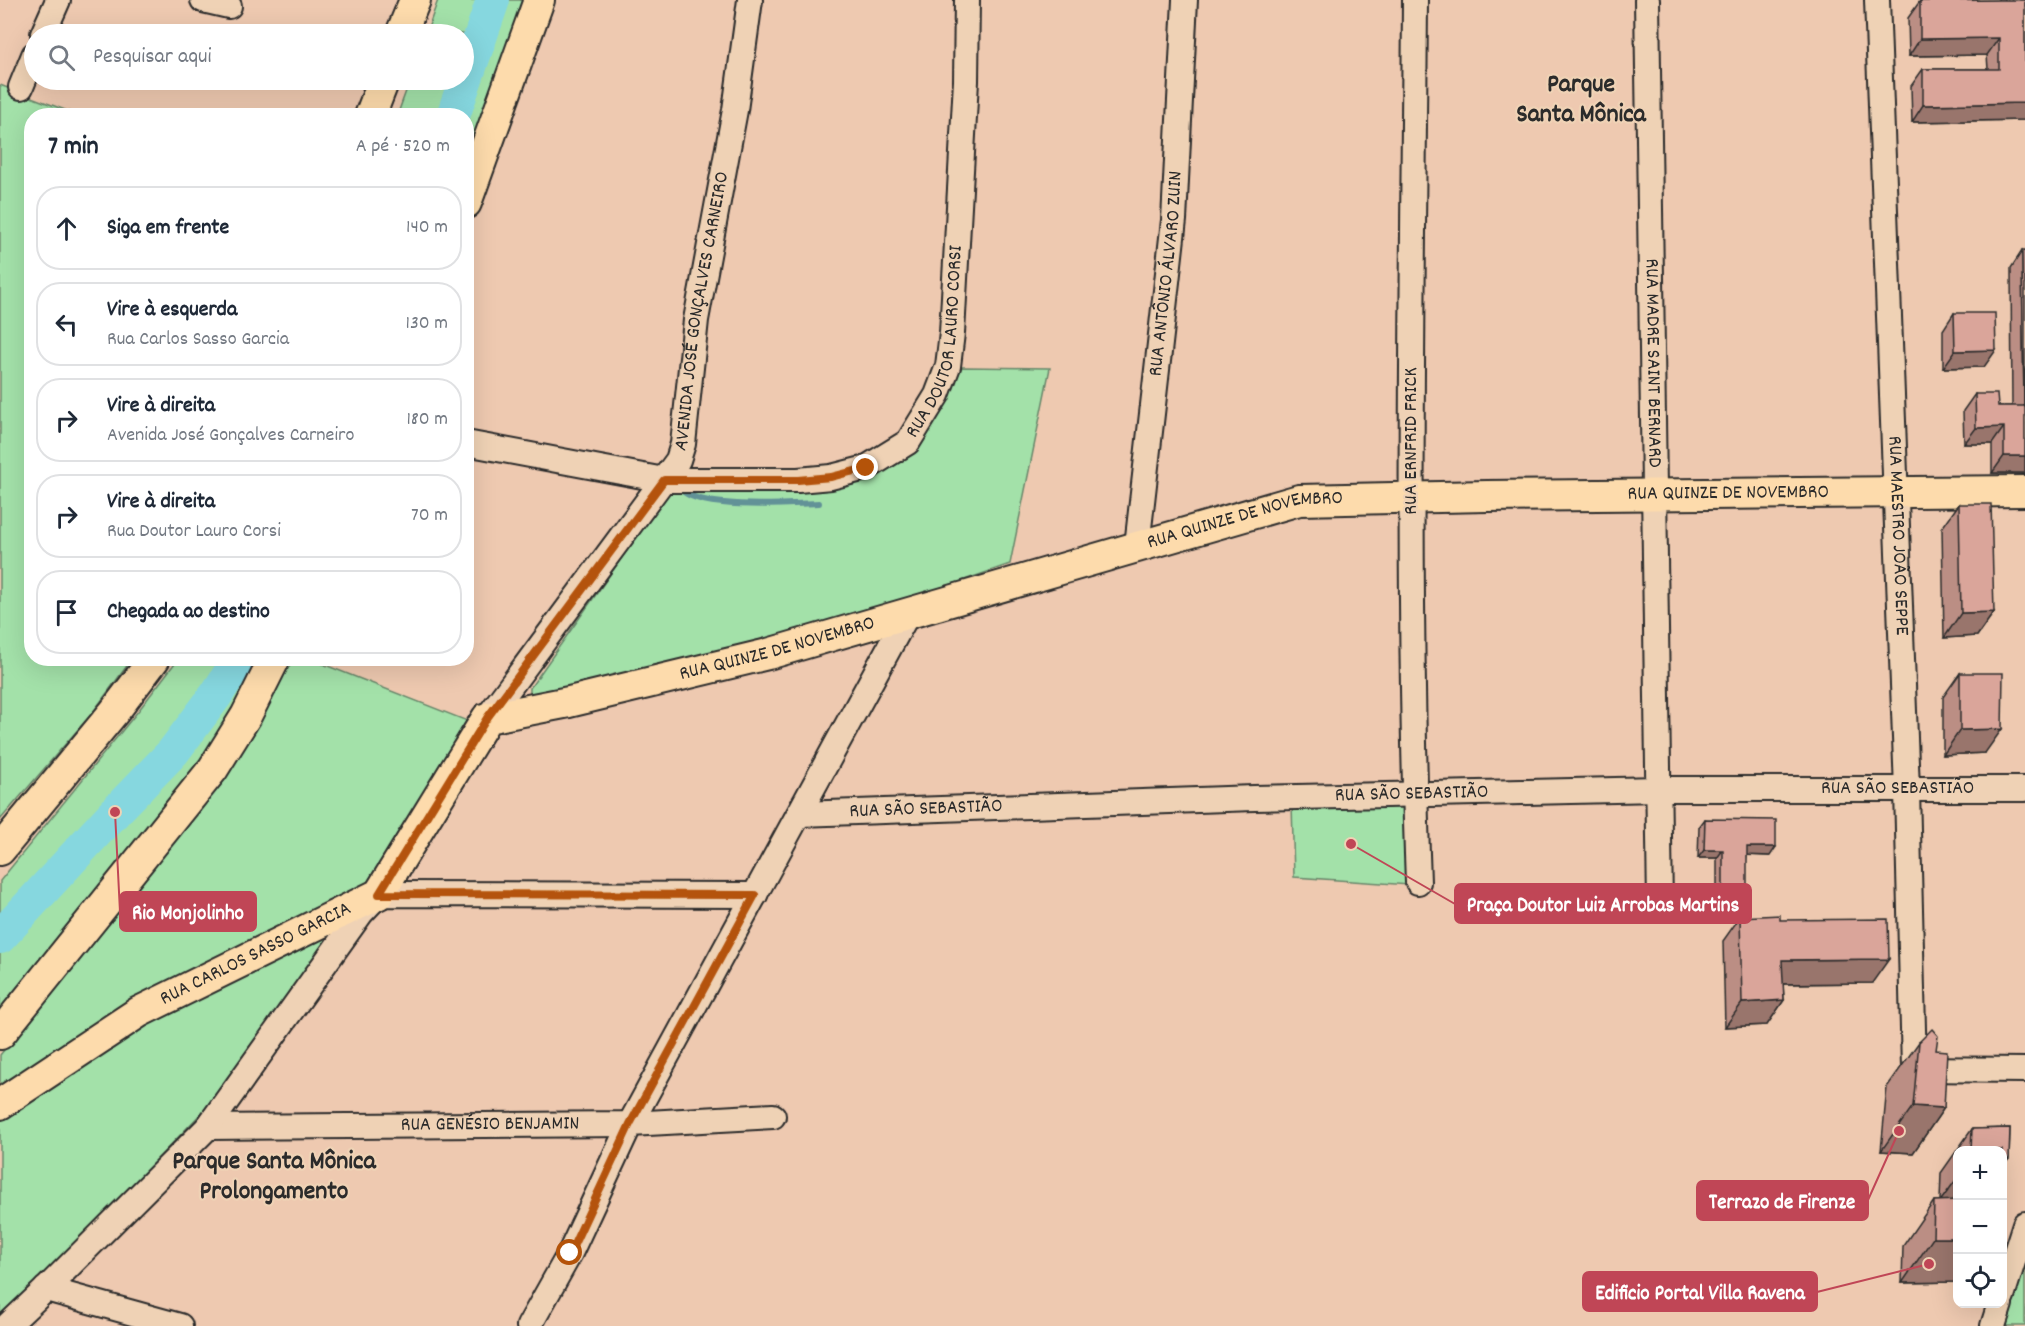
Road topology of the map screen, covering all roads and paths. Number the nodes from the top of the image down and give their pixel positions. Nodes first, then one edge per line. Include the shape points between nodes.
1 (58, 0) edge
2 (203, 0) edge
3 (415, 0) edge
4 (539, 0) edge
5 (750, 0) edge
6 (967, 0) edge
7 (1185, 0) edge
8 (1415, 0) edge
9 (1647, 0) edge
10 (1877, 0) edge
11 (229, 6) dead end
12 (47, 24) edge
13 (405, 24) edge
14 (24, 80) edge
15 (21, 87) dead end
16 (380, 90) edge
17 (373, 108) edge
18 (474, 181) edge
19 (474, 444) edge
20 (664, 480) junction
21 (2025, 491) edge
22 (1895, 493) junction
23 (1655, 495) junction
24 (1411, 499) junction
25 (1137, 546) junction
26 (907, 615) junction
27 (149, 666) edge
28 (271, 666) edge
29 (487, 718) junction
30 (1659, 789) junction
31 (2025, 789) edge
32 (1908, 790) junction
33 (1415, 795) junction
34 (800, 814) junction
35 (0, 850) edge
36 (1418, 882) dead end
37 (379, 894) junction
38 (755, 895) junction
39 (1660, 906) dead end
40 (0, 1034) edge
41 (2025, 1070) edge
42 (0, 1104) edge
43 (773, 1116) dead end
44 (630, 1124) junction
45 (208, 1127) junction
46 (2025, 1224) edge
47 (2007, 1280) edge
48 (46, 1289) junction
49 (1999, 1308) edge
50 (7, 1326) edge
51 (180, 1326) edge
52 (530, 1326) edge
53 (1993, 1326) edge

1 - 12 street
2 - 11 street
3 - 13 main road
4 - 18 main road
5 - 20 street, AVENIDA JOSÉ GONÇALVES CARNEIRO via 735,110 696,320 682,444 678,460
6 - 20 street, RUA DOUTOR LAURO CORSI via 952,333 948,366 924,417 908,442 866,468 840,475 798,480
7 - 25 street, RUA ANTÔNIO ÁLVARO ZUIN via 1174,220
8 - 24 street, RUA ERNFRID FRICK
9 - 23 street, RUA MADRE SAINT BERNARD
10 - 22 street, RUA MAESTRO JOÃO SEPPE
14 - 15 street
16 - 17 main road
19 - 20 street, RUA DOUTOR LAURO CORSI
20 - 29 street, AVENIDA JOSÉ GONÇALVES CARNEIRO
21 - 22 main road, RUA QUINZE DE NOVEMBRO
22 - 23 main road, RUA QUINZE DE NOVEMBRO
22 - 32 street, RUA MAESTRO JOÃO SEPPE
23 - 24 main road, RUA QUINZE DE NOVEMBRO
23 - 30 street, RUA MADRE SAINT BERNARD
24 - 25 main road, RUA QUINZE DE NOVEMBRO via 1299,500
24 - 33 street, RUA ERNFRID FRICK
25 - 26 main road, RUA QUINZE DE NOVEMBRO
26 - 29 main road, RUA QUINZE DE NOVEMBRO via 768,654
26 - 34 street
27 - 35 main road
28 - 40 main road via 213,770
29 - 37 main road, AVENIDA JOSÉ GONÇALVES CARNEIRO
30 - 32 street, RUA SÃO SEBASTIÃO
30 - 33 street, RUA SÃO SEBASTIÃO
30 - 39 street, RUA MADRE SAINT BERNARD
31 - 32 street, RUA SÃO SEBASTIÃO
32 - 41 street, RUA MAESTRO JOÃO SEPPE via 1914,1069
33 - 34 street, RUA SÃO SEBASTIÃO
33 - 36 street, RUA ERNFRID FRICK
34 - 38 street
37 - 38 street, RUA CARLOS SASSO GARCIA
37 - 42 main road, RUA CARLOS SASSO GARCIA via 140,1012
37 - 45 street, AVENIDA JOSÉ GONÇALVES CARNEIRO via 361,913
38 - 44 street
43 - 44 street, RUA GENÉSIO BENJAMIN
44 - 45 street, RUA GENÉSIO BENJAMIN
44 - 52 street via 570,1253
45 - 48 street, AVENIDA JOSÉ GONÇALVES CARNEIRO
46 - 47 street
48 - 50 street, AVENIDA JOSÉ GONÇALVES CARNEIRO
48 - 51 street
49 - 53 street

